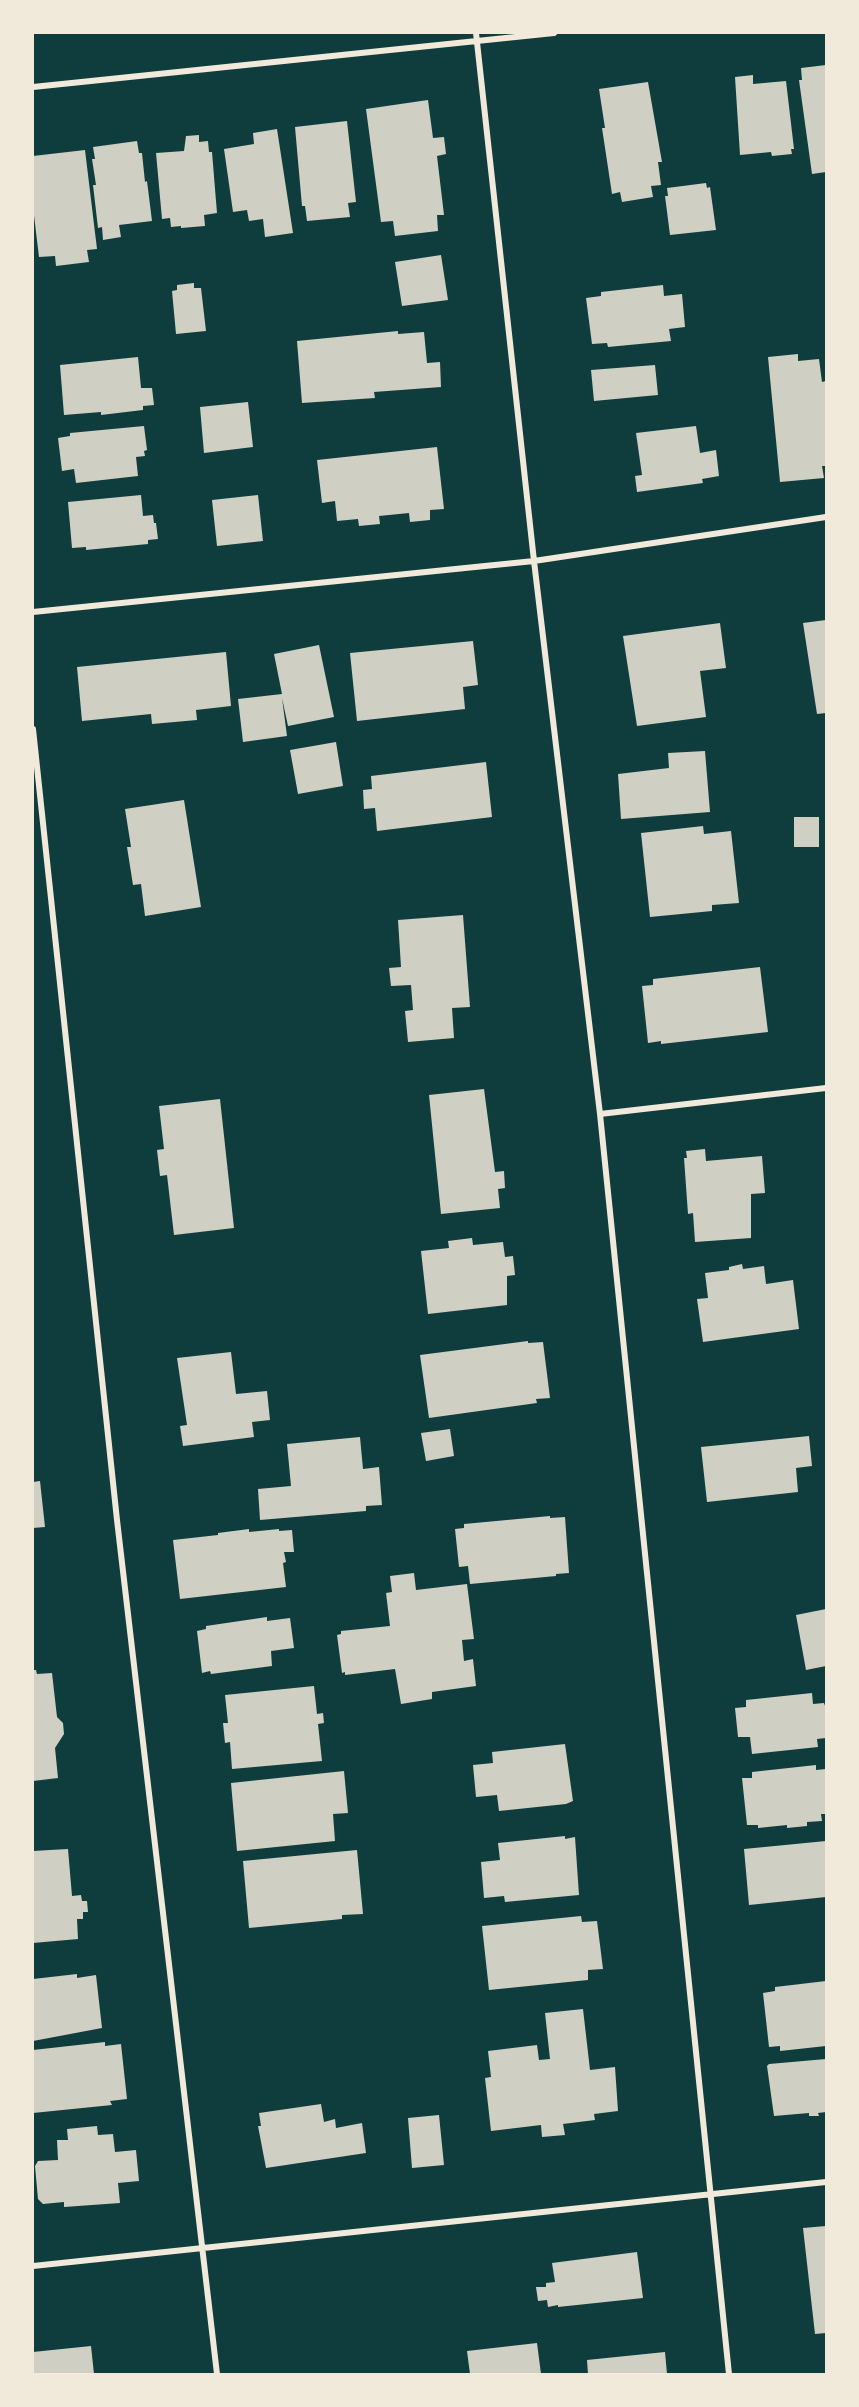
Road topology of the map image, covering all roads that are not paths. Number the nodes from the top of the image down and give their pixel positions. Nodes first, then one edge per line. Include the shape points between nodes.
1 (476, 33) edge
2 (554, 33) edge
3 (477, 42) junction
4 (33, 87) edge
5 (826, 517) edge
6 (534, 561) junction
7 (33, 612) edge
8 (33, 729) edge
9 (826, 1088) edge
10 (600, 1114) junction
11 (826, 2182) edge
12 (711, 2195) junction
13 (203, 2248) junction
14 (33, 2266) edge
15 (217, 2374) edge
16 (729, 2374) edge

1 - 3 street
2 - 3 street
3 - 4 street
3 - 6 street
5 - 6 street
6 - 7 street
6 - 10 street
8 - 13 street via 117,1520
9 - 10 street
10 - 12 street
11 - 12 street
12 - 13 street
12 - 16 street
13 - 14 street
13 - 15 street

